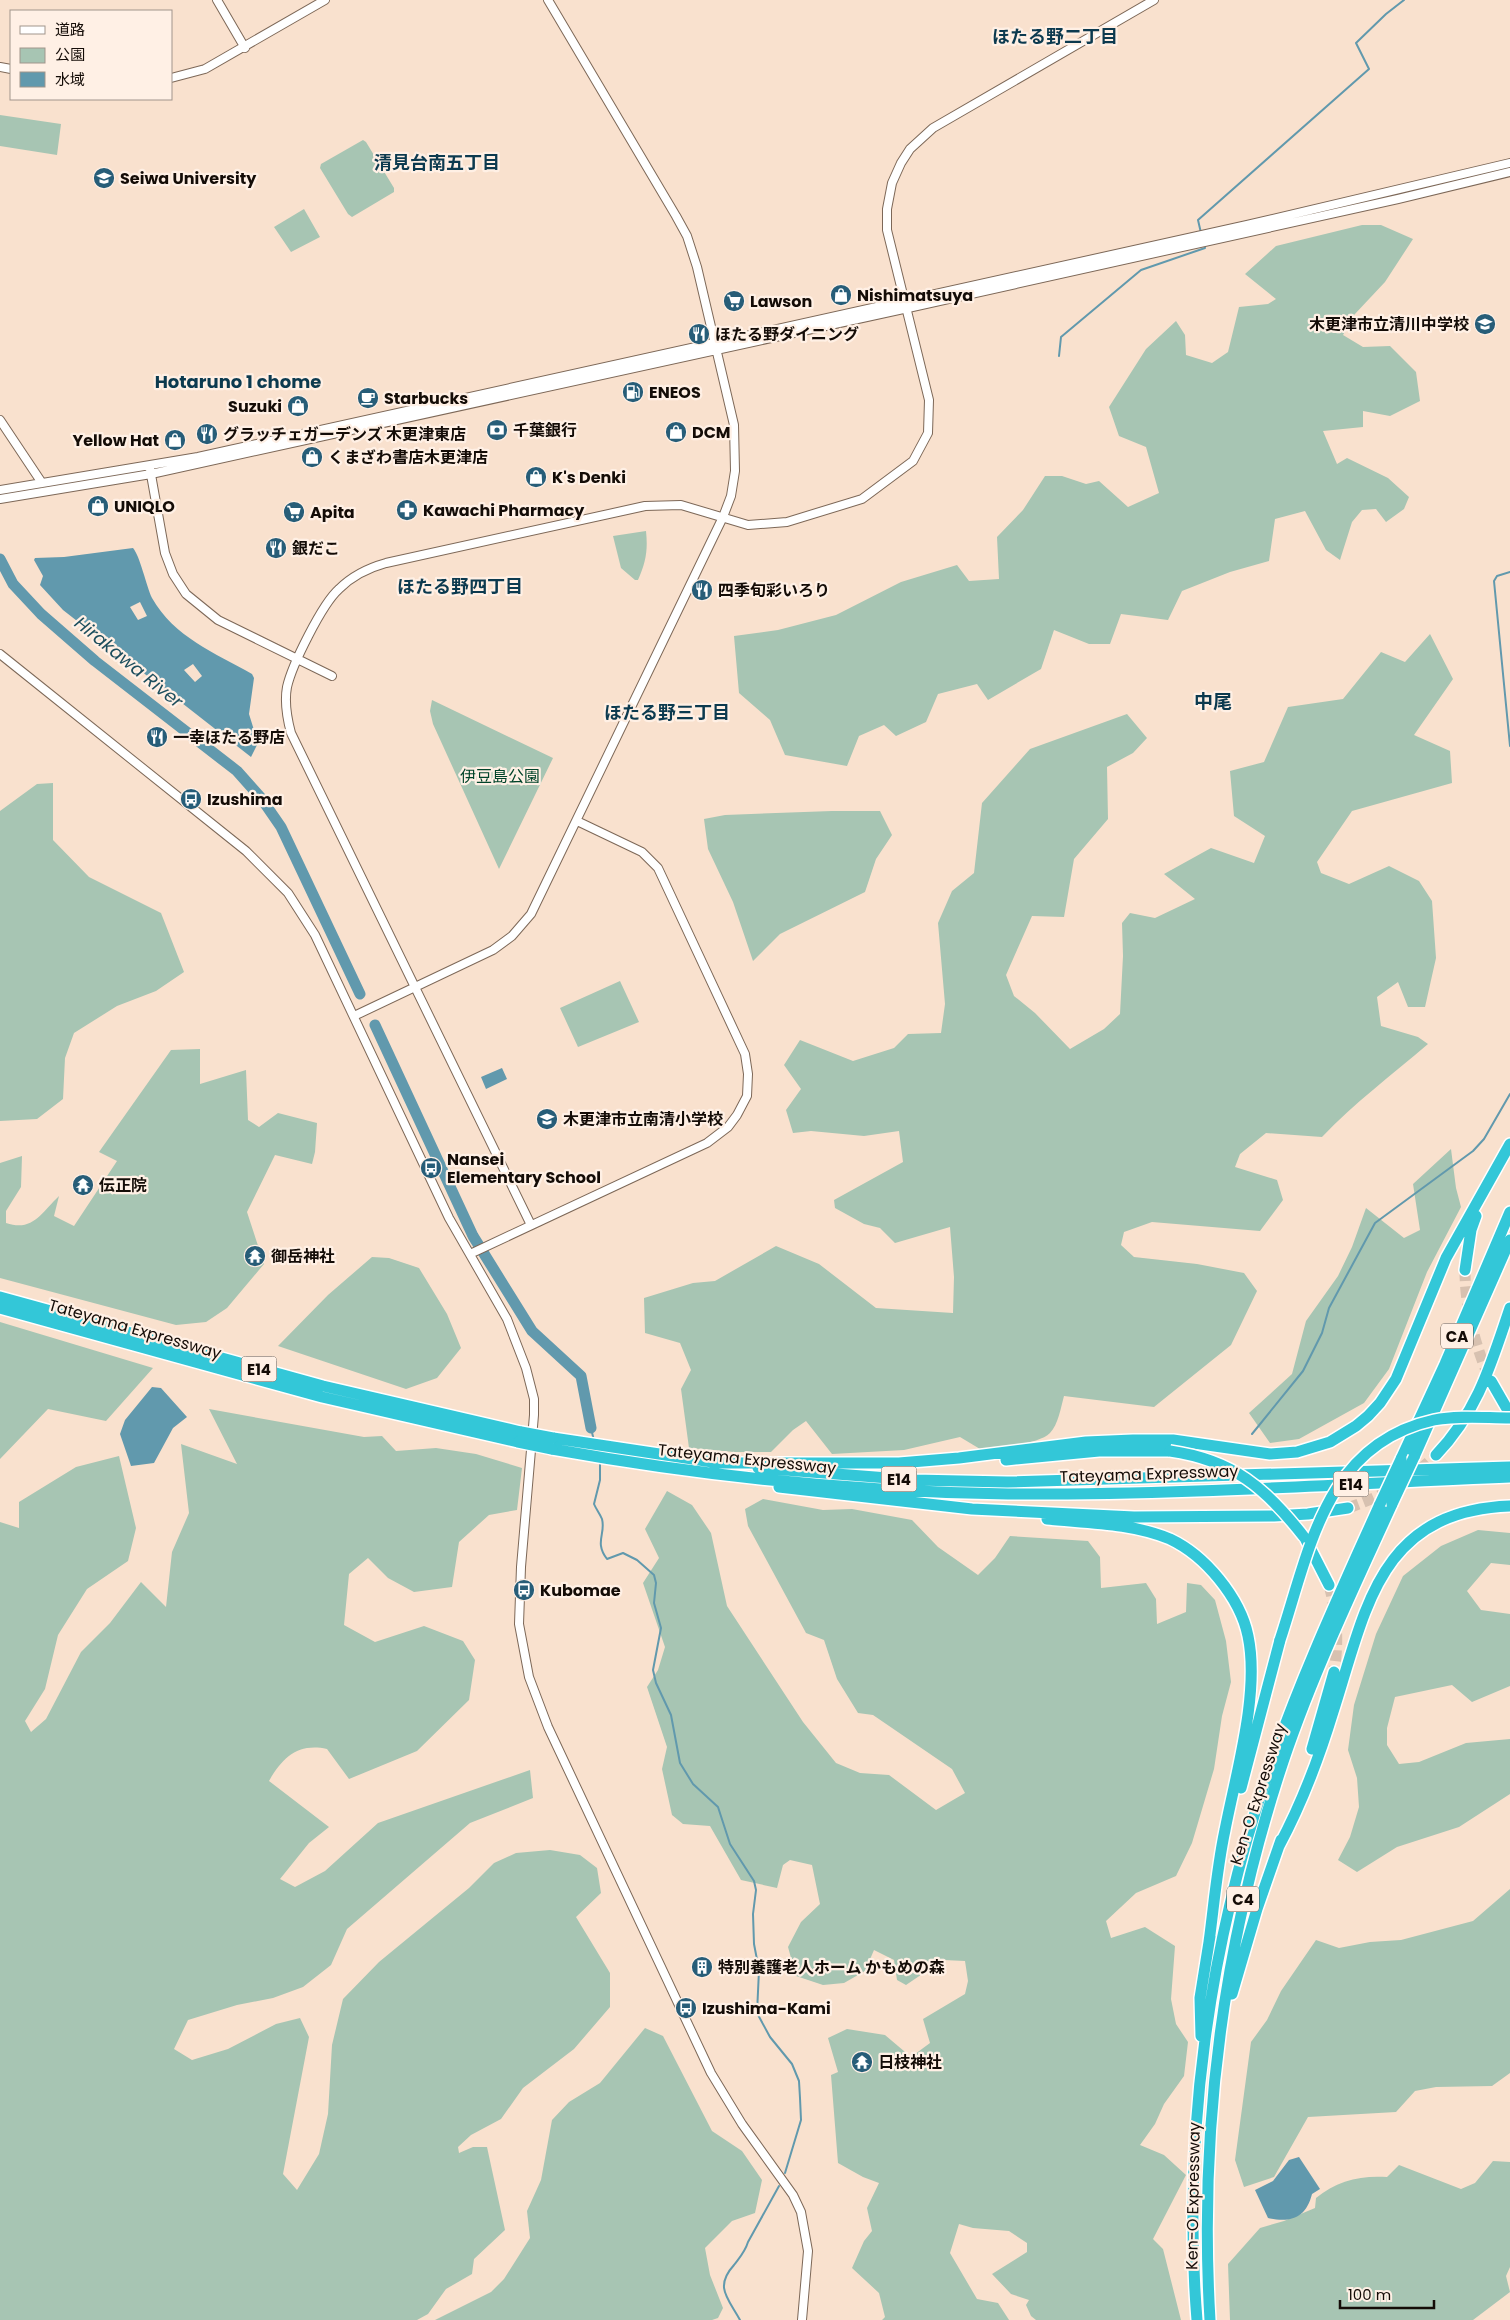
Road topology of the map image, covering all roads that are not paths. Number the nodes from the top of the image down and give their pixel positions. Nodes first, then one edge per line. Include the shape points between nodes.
1 (217, 0) edge
2 (325, 0) edge
3 (548, 0) edge
4 (1154, 0) edge
5 (245, 48) junction
6 (172, 78) edge
7 (1510, 163) edge
8 (1510, 172) edge
9 (905, 300) junction
10 (908, 308) junction
11 (715, 342) junction
12 (717, 350) junction
13 (0, 420) edge
14 (150, 470) junction
15 (42, 483) junction
16 (0, 490) edge
17 (0, 499) edge
18 (724, 517) junction
19 (0, 654) edge
20 (298, 660) junction
21 (332, 676) dead end
22 (577, 820) junction
23 (414, 987) junction
24 (354, 1016) junction
25 (1510, 1144) edge
26 (1495, 1170) junction
27 (1510, 1212) edge
28 (531, 1225) junction
29 (1510, 1240) edge
30 (470, 1254) junction
31 (1465, 1270) tunnel mouth
32 (0, 1297) edge
33 (0, 1308) edge
34 (1510, 1308) edge
35 (1491, 1381) tunnel mouth
36 (1510, 1414) edge
37 (1510, 1418) edge
38 (519, 1437) junction
39 (1436, 1455) tunnel mouth
40 (899, 1462) junction
41 (1510, 1467) edge
42 (712, 1468) junction
43 (1399, 1476) junction
44 (1510, 1478) edge
45 (1510, 1506) edge
46 (1348, 1508) tunnel mouth
47 (1011, 1511) junction
48 (1329, 1585) tunnel mouth
49 (1334, 1672) tunnel mouth
50 (1279, 1846) junction
51 (1209, 1942) junction
52 (1220, 2039) junction
53 (1196, 2138) junction
54 (802, 2320) edge
55 (1197, 2320) edge
56 (1210, 2320) edge

1 - 5 street
2 - 5 street
3 - 11 street via 687,236
4 - 9 street via 933,128 910,149 893,179 887,209 888,230
5 - 6 street via 205,69
7 - 9 street
8 - 10 street
9 - 10 street
9 - 11 street
10 - 12 street
10 - 18 street via 930,412 928,433 913,462 851,504 771,524 748,525
11 - 12 street
11 - 14 street
12 - 14 street
12 - 18 street via 736,436 733,484
13 - 15 street
14 - 15 street
14 - 17 street
14 - 20 street via 165,553 186,594 218,620
15 - 16 street
18 - 20 street via 681,505 645,506 374,566 338,589 320,615
18 - 22 street
19 - 24 street via 269,872 311,927
20 - 21 street
20 - 23 street via 287,688 286,709 291,733
22 - 23 street via 538,903 512,936 493,950
22 - 28 street via 642,852 658,868 739,1038 749,1083 747,1096 737,1115 718,1136
23 - 24 street
23 - 28 street
24 - 30 street via 428,1175
25 - 26 highway
26 - 31 highway via 1471,1230
26 - 40 highway via 1446,1258 1396,1379 1368,1416 1330,1442 1297,1452 1270,1454 1173,1440 1086,1442
27 - 43 highway, CA, bridge via 1401,1459
28 - 30 street
29 - 43 highway, CA, bridge via 1414,1457
30 - 54 street via 515,1338 534,1400 519,1615 532,1689 711,2073 797,2204 806,2229 808,2251
32 - 38 highway, Tateyama Expressway / E14
33 - 38 highway, Tateyama Expressway / E14 via 322,1397
34 - 39 highway via 1479,1395 1461,1425
35 - 36 highway
37 - 51 highway, bridge via 1434,1420 1386,1439 1361,1457 1343,1478 1321,1517 1280,1640 1248,1756
38 - 42 highway, Tateyama Expressway / E14, bridge
40 - 42 highway
40 - 48 highway, bridge via 957,1463 1099,1451 1194,1454 1232,1469 1275,1501 1304,1537
41 - 42 highway, Tateyama Expressway / E14 via 1007,1482
42 - 44 highway, Tateyama Expressway / E14 via 905,1490 1007,1494
42 - 47 highway via 797,1491 972,1510
43 - 52 highway, Ken-O Expressway / C4, bridge via 1392,1504 1328,1646 1279,1772 1241,1908
43 - 53 highway, Ken-O Expressway / C4, bridge via 1380,1504 1302,1680 1254,1818 1220,1952
45 - 50 highway via 1470,1511 1443,1521 1408,1543 1390,1562 1364,1612 1306,1792
46 - 47 highway via 1265,1516 1134,1517
47 - 51 highway via 1019,1516 1138,1530 1169,1539 1201,1560 1224,1585 1235,1603 1248,1636 1251,1679 1220,1851
49 - 50 highway
50 - 52 highway via 1256,1909 1233,1990 1228,2022
51 - 53 highway via 1200,1998 1202,2042 1195,2106
52 - 56 highway, Ken-O Expressway / C4 via 1209,2136 1207,2188
53 - 55 highway, Ken-O Expressway / C4 via 1194,2255

